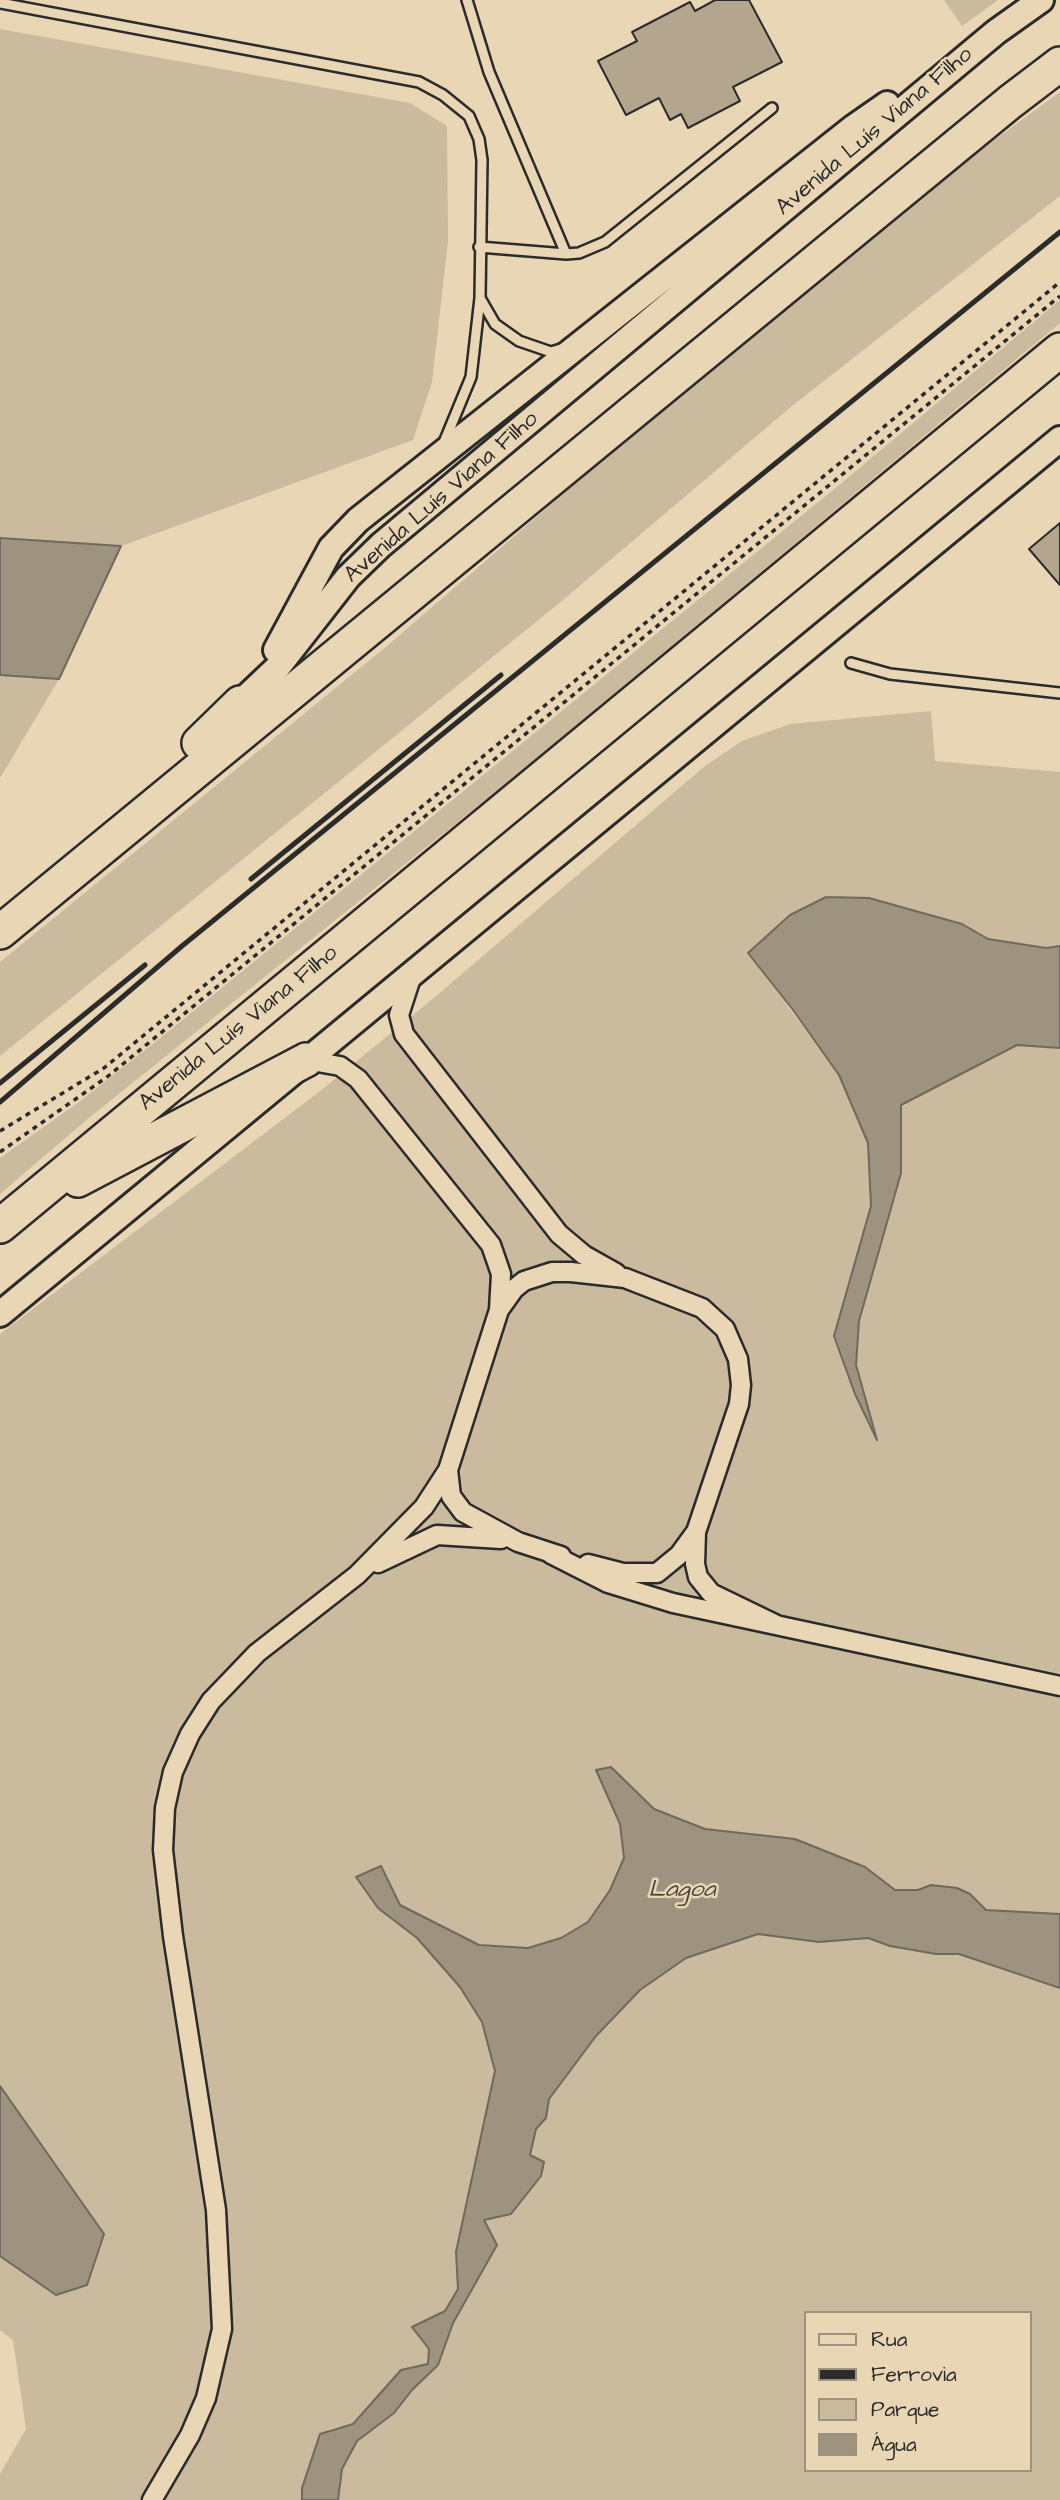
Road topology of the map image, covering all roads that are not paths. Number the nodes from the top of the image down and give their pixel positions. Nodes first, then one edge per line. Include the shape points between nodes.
1 (467, 0) edge
2 (1041, 0) edge
3 (0, 3) edge
4 (996, 32) junction
5 (1060, 55) edge
6 (1060, 64) edge
7 (1010, 102) junction
8 (772, 108) dead end
9 (480, 247) junction
10 (566, 254) junction
11 (480, 298) junction
12 (580, 344) junction
13 (1060, 350) edge
14 (1060, 439) edge
15 (433, 463) junction
16 (851, 663) dead end
17 (1060, 693) edge
18 (240, 703) junction
19 (47, 893) junction
20 (0, 932) edge
21 (413, 973) junction
22 (306, 1060) junction
23 (8, 1219) edge
24 (625, 1279) junction
25 (499, 1310) junction
26 (0, 1314) edge
27 (447, 1470) junction
28 (696, 1532) junction
29 (518, 1542) junction
30 (551, 1554) junction
31 (357, 1575) junction
32 (777, 1625) junction
33 (1060, 1686) edge
34 (152, 2500) edge

1 - 10 lane via 489,72
2 - 4 main road, Avenida Luís Viana Filho
3 - 9 lane via 419,82 469,116 479,138
4 - 12 main road, Avenida Luís Viana Filho via 854,127
4 - 18 main road, Avenida Luís Viana Filho via 381,545 348,577 277,668
5 - 7 highway
6 - 7 highway
7 - 19 highway
8 - 10 lane via 605,242
9 - 10 lane
9 - 11 lane
11 - 12 lane via 495,324 534,348 551,352
11 - 15 lane via 471,377 458,416
12 - 15 main road, Avenida Luís Viana Filho
13 - 23 highway, Avenida Luís Viana Filho
14 - 21 main road
15 - 18 main road, Avenida Luís Viana Filho via 343,533 274,654
16 - 17 lane via 890,674
18 - 19 highway
19 - 20 highway
21 - 22 main road
21 - 24 street via 399,1015 404,1034 559,1234
22 - 23 highway
22 - 25 street via 341,1066 358,1079 491,1245 501,1274
22 - 26 main road
24 - 25 street via 570,1272 536,1276 514,1289
24 - 28 street via 702,1308 724,1329 738,1359 739,1404
25 - 27 street
27 - 29 street via 451,1496 463,1512
27 - 31 street via 409,1525
28 - 30 street via 668,1566 646,1575
28 - 32 street via 695,1564 704,1587
29 - 30 street
29 - 31 street via 437,1535
30 - 32 street via 608,1583
31 - 34 street via 257,1653 211,1701 173,1772 165,1808 163,1850 177,1963 216,2210 222,2329 206,2398
32 - 33 street

